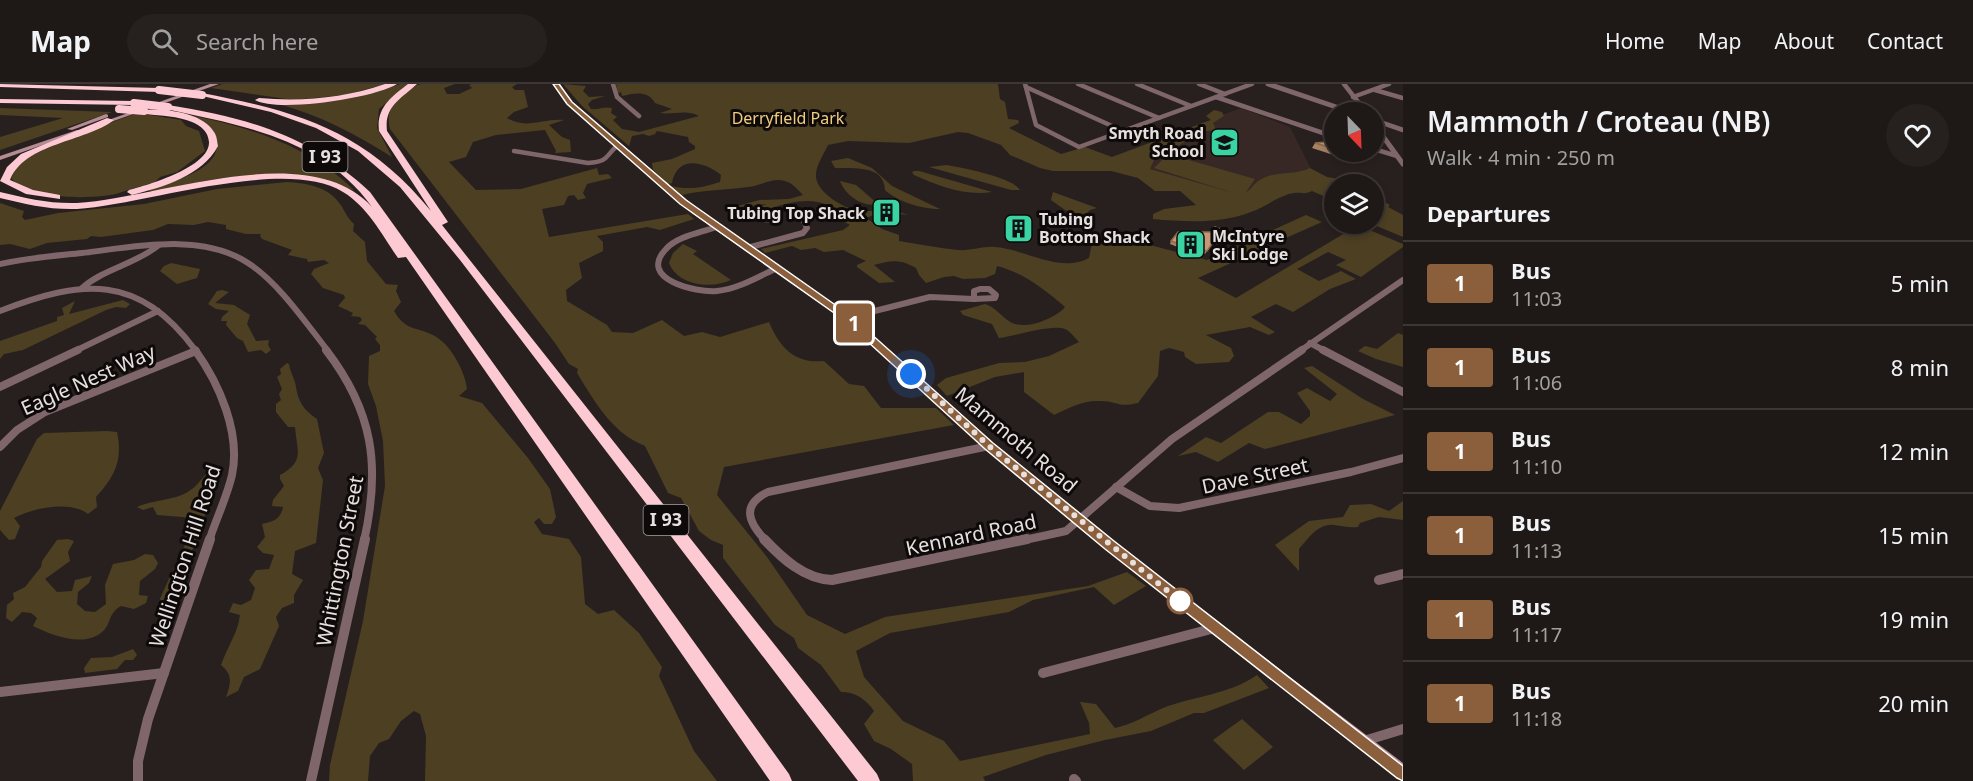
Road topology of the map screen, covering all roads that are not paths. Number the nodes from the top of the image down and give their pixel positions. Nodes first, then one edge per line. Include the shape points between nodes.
1 (200, 84) edge
2 (216, 84) edge
3 (393, 84) edge
4 (413, 84) edge
5 (557, 84) edge
6 (613, 84) edge
7 (1078, 84) edge
8 (1137, 84) edge
9 (1199, 84) edge
10 (1252, 84) edge
11 (1268, 84) edge
12 (1344, 84) edge
13 (1389, 84) edge
14 (0, 85) edge
15 (1025, 86) edge
16 (1375, 90) junction
17 (205, 93) junction
18 (1225, 94) junction
19 (1216, 97) junction
20 (1353, 97) junction
21 (1403, 99) edge
22 (0, 101) edge
23 (1357, 102) edge
24 (1324, 103) edge
25 (1192, 106) junction
26 (639, 116) dead end
27 (1159, 118) junction
28 (110, 120) junction
29 (1384, 125) edge
30 (1403, 130) edge
31 (1123, 131) junction
32 (1324, 134) edge
33 (1384, 137) edge
34 (618, 145) junction
35 (514, 151) dead end
36 (1384, 152) edge
37 (0, 153) edge
38 (1397, 156) junction
39 (0, 158) edge
40 (1403, 164) edge
41 (2, 180) edge
42 (0, 195) edge
43 (803, 219) dead end
44 (716, 226) junction
45 (159, 245) junction
46 (747, 248) junction
47 (464, 258) junction
48 (0, 264) edge
49 (777, 268) junction
50 (1403, 280) edge
51 (431, 284) junction
52 (82, 288) junction
53 (974, 299) dead end
54 (0, 311) edge
55 (158, 311) junction
56 (848, 318) junction
57 (1310, 344) junction
58 (195, 351) junction
59 (0, 387) edge
60 (1403, 392) edge
61 (989, 446) junction
62 (0, 447) edge
63 (1403, 458) edge
64 (1116, 487) junction
65 (1079, 520) junction
66 (1403, 574) edge
67 (1379, 580) dead end
68 (1215, 628) junction
69 (164, 673) junction
70 (1043, 673) dead end
71 (0, 692) edge
72 (1403, 729) edge
73 (1365, 741) junction
74 (1403, 772) edge
75 (138, 781) edge
76 (311, 781) edge
77 (783, 781) edge
78 (870, 781) edge

1 - 37 main road
2 - 28 main road
3 - 17 highway via 350,96 300,102
4 - 47 highway via 393,98 383,112 383,131
5 - 34 main road, Mammoth Road via 570,103
6 - 26 street via 617,97
7 - 27 street
8 - 25 street
9 - 18 street
10 - 18 street
11 - 24 street
12 - 20 street
13 - 16 street
14 - 17 highway, I 93, bridge via 161,88
15 - 31 street
15 - 31 street via 1036,125 1079,147
16 - 20 street
16 - 21 street
17 - 47 highway, I 93 via 311,122 366,152 399,182
18 - 19 street
19 - 25 street
19 - 32 street
20 - 23 street
22 - 41 highway, bridge via 182,116 204,125 214,138 213,149 194,168 141,190 108,196 50,197
22 - 51 highway, I 93, bridge via 168,107 255,125 295,141 330,160 368,194
25 - 27 street
27 - 31 street
28 - 39 main road
28 - 41 highway via 24,156
29 - 30 street
33 - 38 street
34 - 35 street via 608,158 594,163
34 - 44 main road, Mammoth Road
36 - 38 street
38 - 40 street
42 - 51 highway via 47,206 91,205 234,179 311,179 338,186 357,198 416,273
43 - 46 street via 807,228 803,233
44 - 46 main road, Mammoth Road
44 - 49 street via 666,249 659,265 667,279 691,290 717,291
45 - 48 street, Whittington Street
45 - 52 street via 141,260 100,274
45 - 76 street, Whittington Street via 217,250 256,267 331,354 357,394 368,424 374,452 373,498
46 - 49 main road, Mammoth Road
47 - 78 highway, I 93
49 - 56 main road, Mammoth Road
50 - 57 street, Kennard Road
51 - 77 highway, I 93
52 - 54 street, Wellington Hill Road via 47,294
52 - 55 street, Wellington Hill Road via 122,292
53 - 56 street via 930,297
55 - 58 street, Wellington Hill Road
55 - 59 street
56 - 61 main road, Mammoth Road
57 - 60 street
57 - 64 street, Kennard Road via 1172,440
58 - 62 street, Eagle Nest Way via 45,412
58 - 69 street, Wellington Hill Road via 227,414 234,459 227,491
61 - 65 main road, Mammoth Road
61 - 65 street, Kennard Road via 776,489 751,504 750,517 760,536 803,572 838,580 1058,533
63 - 64 street, Dave Street via 1179,508 1150,506
64 - 65 street, Kennard Road
65 - 68 main road, Mammoth Road
66 - 67 street
68 - 70 street
68 - 73 main road, Mammoth Road
69 - 71 street
69 - 75 street, Wellington Hill Road via 141,746
72 - 73 street
73 - 74 main road, Mammoth Road

